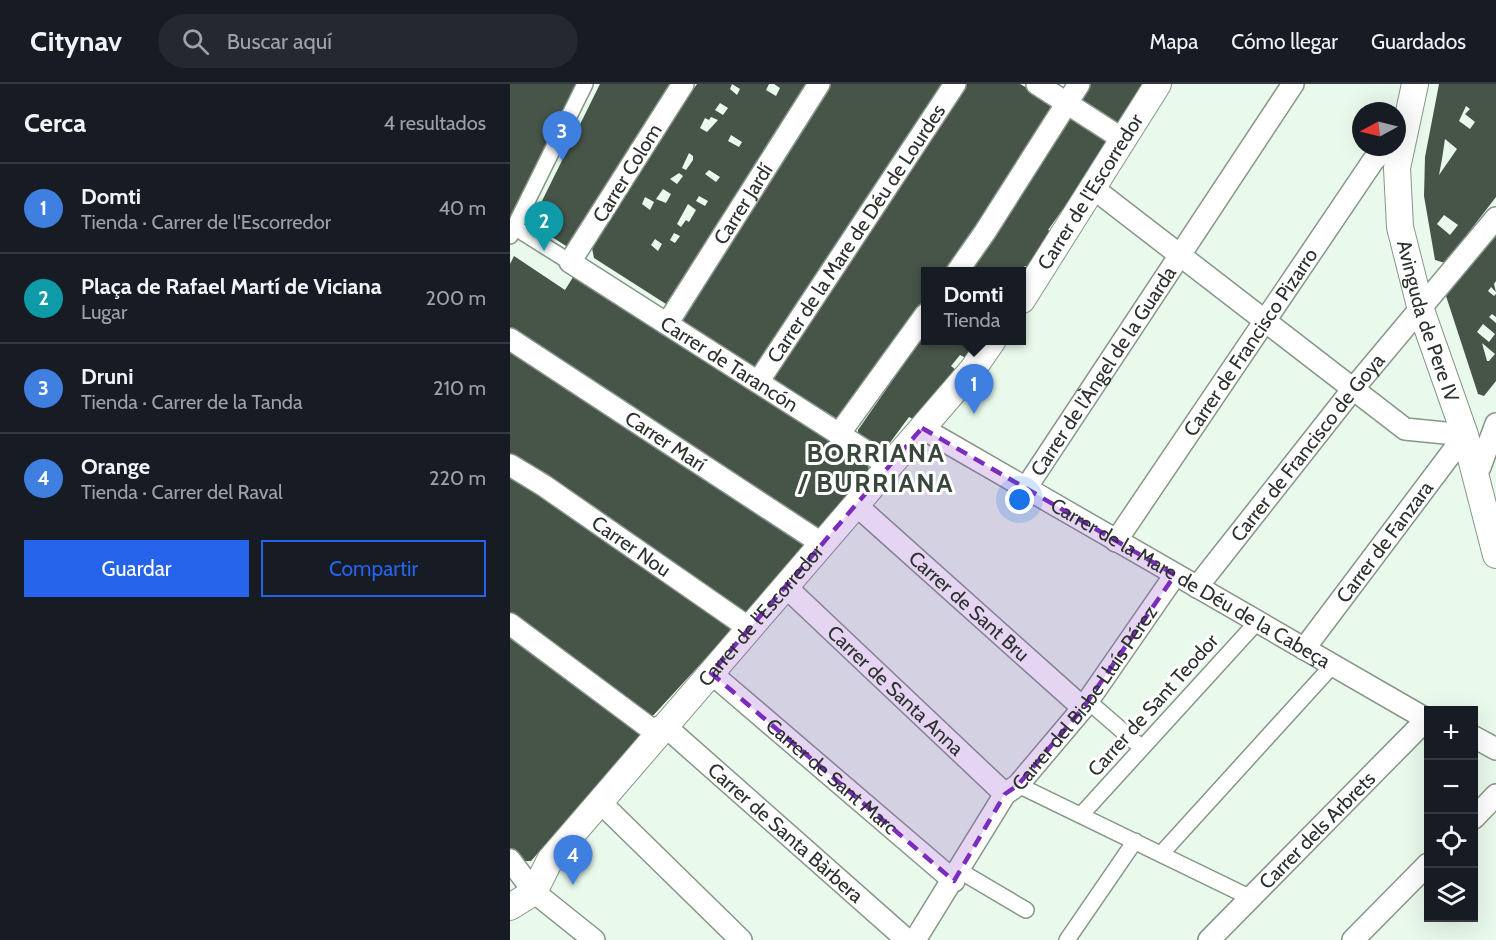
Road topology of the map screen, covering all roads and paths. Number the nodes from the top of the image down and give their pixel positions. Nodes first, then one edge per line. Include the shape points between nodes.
1 (585, 84) edge
2 (683, 84) edge
3 (819, 84) edge
4 (955, 84) edge
5 (1037, 84) edge
6 (1079, 84) edge
7 (1158, 84) edge
8 (1293, 84) edge
9 (1415, 84) edge
10 (1067, 103) junction
11 (1406, 111) edge
12 (1124, 140) junction
13 (1378, 156) edge
14 (1397, 156) edge
15 (1093, 188) junction
16 (1496, 218) edge
17 (512, 231) edge
18 (1180, 255) junction
19 (570, 262) junction
20 (961, 267) edge
21 (1026, 294) edge
22 (1421, 310) junction
23 (1265, 320) junction
24 (921, 321) edge
25 (667, 324) junction
26 (510, 339) edge
27 (990, 345) edge
28 (758, 382) junction
29 (1353, 388) junction
30 (1496, 424) edge
31 (922, 428) junction
32 (839, 434) junction
33 (1466, 435) junction
34 (510, 465) edge
35 (889, 466) junction
36 (1026, 488) junction
37 (855, 504) junction
38 (1116, 541) junction
39 (821, 543) junction
40 (1496, 555) edge
41 (1175, 575) junction
42 (785, 586) junction
43 (1197, 588) junction
44 (1257, 622) junction
45 (510, 624) edge
46 (749, 628) junction
47 (1304, 649) junction
48 (1332, 666) junction
49 (711, 673) junction
50 (1085, 705) junction
51 (1424, 718) edge
52 (1424, 723) edge
53 (665, 726) junction
54 (1478, 740) edge
55 (1142, 748) junction
56 (1496, 749) edge
57 (1012, 790) junction
58 (1496, 795) edge
59 (600, 802) junction
60 (1477, 814) edge
61 (1081, 815) junction
62 (1135, 842) junction
63 (1161, 854) junction
64 (510, 860) edge
65 (1424, 868) edge
66 (957, 876) junction
67 (534, 892) junction
68 (1251, 898) junction
69 (510, 907) edge
70 (1026, 910) dead end
71 (570, 932) edge
72 (594, 940) edge
73 (741, 940) edge
74 (907, 940) edge
75 (915, 940) edge
76 (1067, 940) edge
77 (1209, 940) edge
78 (1353, 940) edge

1 - 17 street
2 - 19 street, Carrer Colom
3 - 25 street, Carrer Jardí
4 - 28 street, Carrer de la Mare de Déu de Lourdes
5 - 10 street
6 - 10 street
7 - 12 street, Carrer de l'Escorredor
8 - 18 street, Carrer de l'Àngel de la Guarda
9 - 11 street, Avinguda de Pere IV
10 - 12 street
10 - 20 street
12 - 15 street, Carrer de l'Escorredor
13 - 23 street, Carrer de Francisco Pizarro
14 - 22 street, Avinguda de Pere IV via 1400,227
15 - 18 street
15 - 21 street, Carrer de l'Escorredor
16 - 22 street, Carrer de Francisco de Goya
17 - 19 street
18 - 23 street
18 - 36 street, Carrer de l'Àngel de la Guarda
19 - 25 street, Carrer de Tarancón
22 - 29 street, Carrer de Francisco de Goya
22 - 33 street, Avinguda de Pere IV
23 - 29 street
23 - 38 street, Carrer de Francisco Pizarro
24 - 32 street
25 - 28 street, Carrer de Tarancón
26 - 39 street, Carrer Marí
27 - 31 street, Carrer de l'Escorredor
28 - 32 street, Carrer de Tarancón
29 - 33 street via 1405,429
29 - 43 street, Carrer de Francisco de Goya
30 - 33 street via 1480,466
31 - 35 street, Carrer de l'Escorredor
31 - 36 street, Carrer de la Mare de Déu de la Cabeça
32 - 35 street, Carrer de Tarancón
33 - 40 street, Avinguda de Pere IV
33 - 47 street, Carrer de Fanzara
34 - 46 street, Carrer Nou
35 - 37 street, Carrer de l'Escorredor
36 - 38 street, Carrer de la Mare de Déu de la Cabeça
37 - 39 street, Carrer de l'Escorredor
37 - 50 street, Carrer de Sant Bru
38 - 41 street, Carrer de la Mare de Déu de la Cabeça
39 - 42 street, Carrer de l'Escorredor
41 - 43 street, Carrer de la Mare de Déu de la Cabeça
41 - 50 street, Carrer del Bisbe Lluís Pérez
42 - 46 street, Carrer de l'Escorredor
42 - 57 street, Carrer de Santa Anna
43 - 44 street, Carrer de la Mare de Déu de la Cabeça
44 - 47 street, Carrer de la Mare de Déu de la Cabeça
44 - 55 street, Carrer de Sant Teodor
45 - 53 street via 651,729
46 - 49 street, Carrer de l'Escorredor
47 - 48 street, Carrer de la Mare de Déu de la Cabeça
48 - 51 street, Carrer de la Mare de Déu de la Cabeça
48 - 63 street
49 - 53 street, Carrer de l'Escorredor
49 - 66 street, Carrer de Sant Marc
50 - 55 street
50 - 57 street, Carrer del Bisbe Lluís Pérez
52 - 68 street, Carrer dels Arbrets
53 - 59 street, Carrer de l'Escorredor
53 - 74 street, Carrer de Santa Bàrbera
54 - 56 street
55 - 61 street, Carrer de Sant Teodor
57 - 61 street
57 - 66 street, Carrer del Bisbe Lluís Pérez
58 - 60 street
59 - 67 street, Carrer de l'Escorredor via 550,860
59 - 73 street
61 - 62 street
62 - 63 street
62 - 76 street
63 - 68 street
64 - 67 street
65 - 78 street
66 - 70 street
66 - 75 street, Carrer del Bisbe Lluís Pérez
67 - 69 street
67 - 71 street
68 - 77 street, Carrer dels Arbrets
71 - 72 street

